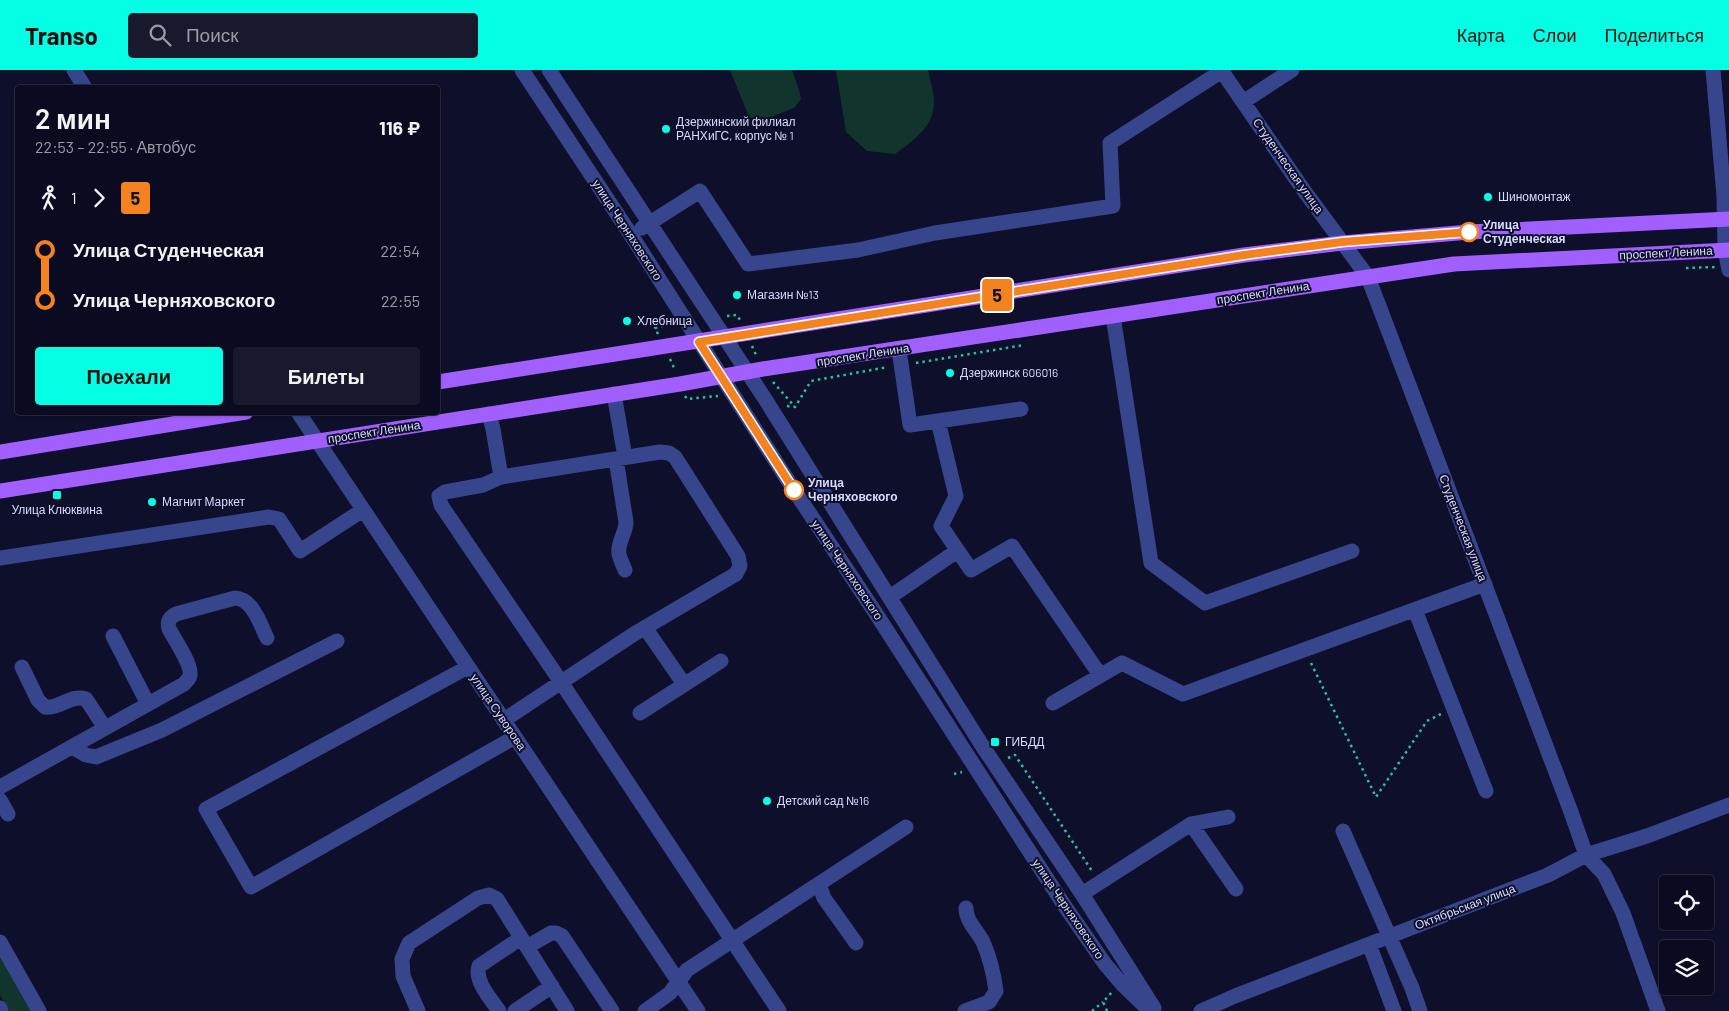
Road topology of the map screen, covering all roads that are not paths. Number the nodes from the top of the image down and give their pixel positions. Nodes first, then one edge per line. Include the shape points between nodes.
1 (74, 70) edge
2 (522, 70) edge
3 (548, 70) edge
4 (1292, 70) edge
5 (1713, 70) edge
6 (1221, 71) edge
7 (83, 85) edge
8 (1243, 102) junction
9 (1726, 219) edge
10 (649, 224) junction
11 (631, 235) junction
12 (1342, 242) junction
13 (1727, 250) edge
14 (1729, 268) edge
15 (1368, 277) junction
16 (1113, 316) junction
17 (724, 338) junction
18 (699, 342) junction
19 (899, 350) junction
20 (747, 372) junction
21 (722, 377) junction
22 (440, 382) edge
23 (614, 394) junction
24 (1021, 410) dead end
25 (489, 414) junction
26 (228, 415) edge
27 (300, 415) edge
28 (938, 421) junction
29 (317, 441) junction
30 (0, 452) edge
31 (621, 458) junction
32 (501, 477) junction
33 (0, 491) edge
34 (363, 510) junction
35 (957, 551) junction
36 (1352, 551) dead end
37 (0, 558) edge
38 (625, 570) dead end
39 (1485, 584) junction
40 (890, 597) junction
41 (1415, 610) junction
42 (646, 628) junction
43 (113, 636) dead end
44 (267, 638) dead end
45 (337, 641) dead end
46 (721, 661) dead end
47 (22, 667) dead end
48 (468, 668) junction
49 (1100, 675) junction
50 (561, 682) junction
51 (684, 684) junction
52 (1053, 703) dead end
53 (148, 704) junction
54 (640, 713) dead end
55 (504, 720) junction
56 (105, 728) junction
57 (515, 737) junction
58 (72, 747) junction
59 (0, 787) edge
60 (1486, 791) dead end
61 (0, 800) edge
62 (1729, 805) edge
63 (8, 814) dead end
64 (1228, 818) dead end
65 (1191, 824) junction
66 (906, 826) dead end
67 (1343, 831) dead end
68 (1586, 855) junction
69 (819, 884) junction
70 (1236, 890) dead end
71 (1082, 894) junction
72 (966, 908) dead end
73 (1389, 937) junction
74 (732, 941) junction
75 (0, 942) edge
76 (524, 942) junction
77 (856, 943) dead end
78 (1369, 944) junction
79 (678, 982) junction
80 (552, 986) junction
81 (38, 1011) edge
82 (418, 1011) edge
83 (499, 1011) edge
84 (515, 1011) edge
85 (567, 1011) edge
86 (612, 1011) edge
87 (645, 1011) edge
88 (698, 1011) edge
89 (779, 1011) edge
90 (965, 1011) edge
91 (1150, 1011) edge
92 (1156, 1011) edge
93 (1201, 1011) edge
94 (1394, 1011) edge
95 (1420, 1011) edge
96 (1658, 1011) edge

1 - 7 street
2 - 11 street, улица Черняховского
3 - 10 street
4 - 8 street
5 - 9 street
6 - 8 street, Студенческая улица
6 - 10 street via 1110,143 1113,206 935,233 858,250 748,264 700,191
8 - 12 street, Студенческая улица
9 - 12 main road
9 - 13 street
10 - 11 street
10 - 17 street
11 - 18 street, улица Черняховского
12 - 15 street, Студенческая улица
12 - 17 main road
13 - 14 street
13 - 15 main road, проспект Ленина via 1454,264
15 - 16 main road, проспект Ленина
15 - 39 street, Студенческая улица
16 - 19 main road, проспект Ленина
16 - 36 street via 1151,563 1205,603
17 - 18 main road
17 - 20 street
18 - 21 street, улица Черняховского
18 - 22 main road
19 - 20 main road, проспект Ленина
19 - 28 street via 910,425
20 - 21 main road, проспект Ленина
20 - 40 street
21 - 23 main road, проспект Ленина
21 - 91 street, улица Черняховского via 1064,905 1105,964
23 - 25 main road, проспект Ленина
23 - 31 street
24 - 28 street
25 - 29 main road, проспект Ленина
25 - 32 street
26 - 30 main road
27 - 29 street, улица Суворова
28 - 35 street via 956,496 941,526
29 - 33 main road, проспект Ленина
29 - 34 street, улица Суворова
31 - 32 street
31 - 38 street via 626,529 619,554
31 - 42 street via 660,452 675,457 738,556 740,566 736,574
32 - 50 street via 438,496
34 - 37 street via 300,551 279,519 269,517
34 - 48 street, улица Суворова
35 - 40 street
35 - 49 street via 971,570 1012,546
39 - 41 street
39 - 68 street, Студенческая улица
40 - 71 street via 983,747
41 - 49 street via 1183,694 1122,662
41 - 60 street
42 - 50 street
42 - 51 street
43 - 53 street
44 - 53 street via 248,603 242,599 235,598 170,617 169,628 191,672 184,684
45 - 58 street via 129,744 96,757
46 - 51 street
47 - 56 street via 38,700 45,707 56,707 72,698 86,699
48 - 55 street, улица Суворова
48 - 57 street via 206,809 250,887
49 - 52 street
50 - 55 street
50 - 74 street
51 - 54 street
53 - 56 street
55 - 57 street, улица Суворова
56 - 58 street
57 - 79 street, улица Суворова
58 - 59 street
61 - 63 street
62 - 68 street, Октябрьская улица via 1648,836
64 - 65 street
65 - 70 street
65 - 71 street
66 - 69 street
67 - 73 street
68 - 73 street, Октябрьская улица via 1548,875
68 - 96 street, Студенческая улица via 1604,874 1623,913
69 - 74 street
69 - 77 street via 824,898
71 - 92 street
72 - 90 street via 966,916 983,942 996,991 989,1002
73 - 78 street, Октябрьская улица
73 - 95 street
74 - 79 street via 687,970
74 - 89 street
75 - 81 street
76 - 80 street
76 - 82 street via 497,898 489,895 478,898 409,943 402,959 403,976
76 - 83 street via 479,966 479,979
76 - 86 street via 556,932 562,936
78 - 93 street, Октябрьская улица
78 - 94 street
79 - 87 street via 670,993
79 - 88 street, улица Суворова
80 - 84 street
80 - 85 street

